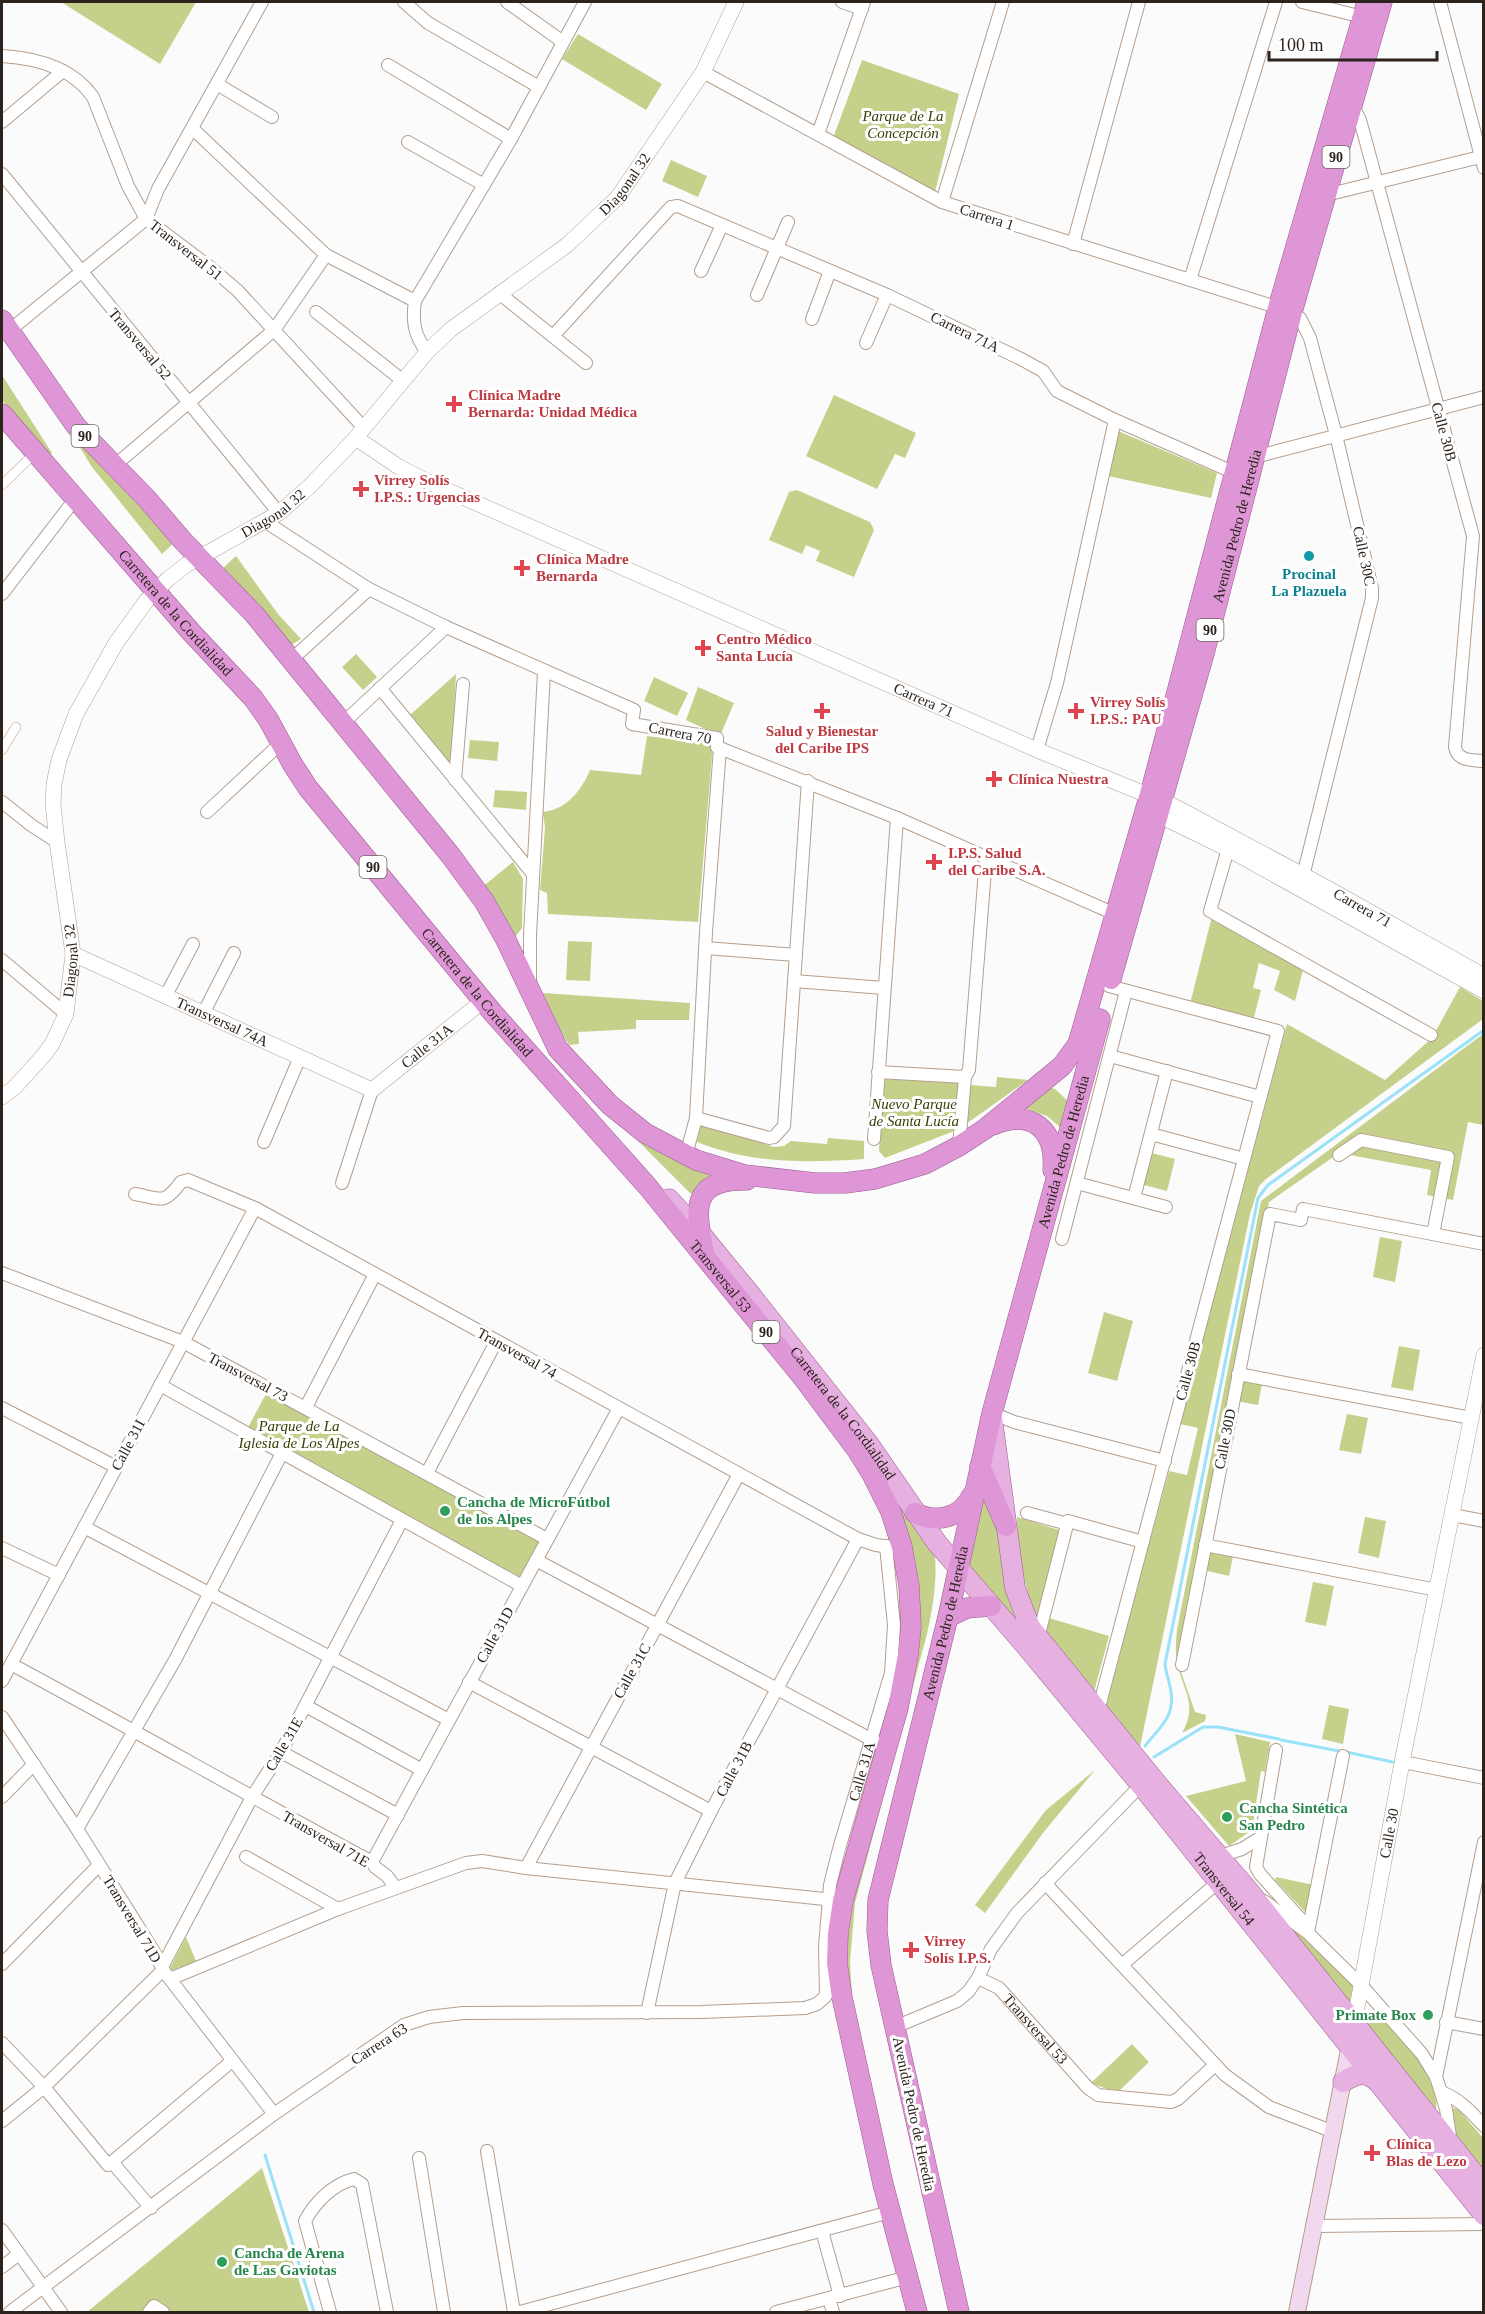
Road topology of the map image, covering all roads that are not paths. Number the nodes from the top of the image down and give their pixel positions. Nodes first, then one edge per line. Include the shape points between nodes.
1 (262, 2) edge
2 (404, 2) edge
3 (507, 2) edge
4 (585, 2) edge
5 (736, 2) edge
6 (842, 2) edge
7 (1003, 2) edge
8 (1139, 2) edge
9 (1276, 2) edge
10 (1302, 2) edge
11 (1382, 2) edge
12 (1440, 2) edge
13 (863, 5) edge
14 (1368, 13) edge
15 (563, 42) junction
16 (2, 56) edge
17 (388, 65) dead end
18 (63, 71) junction
19 (703, 72) junction
20 (217, 84) junction
21 (539, 87) junction
22 (1343, 105) junction
23 (272, 117) dead end
24 (2, 122) edge
25 (193, 129) junction
26 (818, 134) junction
27 (511, 139) junction
28 (408, 142) dead end
29 (1482, 160) edge
30 (2, 174) edge
31 (1378, 183) junction
32 (483, 185) junction
33 (1326, 195) junction
34 (942, 202) junction
35 (146, 219) junction
36 (788, 222) dead end
37 (722, 225) junction
38 (1073, 244) junction
39 (777, 248) junction
40 (326, 255) junction
41 (701, 271) dead end
42 (830, 271) junction
43 (81, 273) junction
44 (1190, 280) junction
45 (499, 293) junction
46 (757, 295) dead end
47 (887, 295) junction
48 (416, 300) junction
49 (1285, 310) junction
50 (316, 312) dead end
51 (812, 319) dead end
52 (6, 325) edge
53 (274, 330) junction
54 (553, 336) junction
55 (866, 343) dead end
56 (427, 352) junction
57 (586, 363) dead end
58 (402, 380) junction
59 (1484, 397) edge
60 (189, 402) junction
61 (1438, 409) junction
62 (2, 414) edge
63 (1115, 420) junction
64 (360, 433) junction
65 (1336, 435) junction
66 (36, 452) junction
67 (1255, 457) junction
68 (120, 461) junction
69 (1235, 473) junction
70 (2, 485) edge
71 (75, 499) junction
72 (147, 499) junction
73 (273, 518) junction
74 (199, 558) junction
75 (369, 589) junction
76 (156, 591) junction
77 (2, 594) edge
78 (446, 627) junction
79 (291, 660) junction
80 (544, 672) junction
81 (463, 684) dead end
82 (380, 688) junction
83 (343, 723) junction
84 (16, 727) dead end
85 (281, 743) junction
86 (720, 748) junction
87 (2, 750) edge
88 (1037, 750) junction
89 (1484, 761) edge
90 (455, 780) junction
91 (808, 781) junction
92 (2, 802) edge
93 (1154, 806) junction
94 (207, 812) dead end
95 (897, 818) junction
96 (57, 842) junction
97 (1228, 849) junction
98 (986, 858) junction
99 (533, 874) junction
100 (1303, 876) junction
101 (1115, 914) junction
102 (530, 935) junction
103 (505, 938) junction
104 (193, 944) dead end
105 (705, 948) junction
106 (234, 952) dead end
107 (73, 954) junction
108 (796, 955) junction
109 (1430, 955) junction
110 (2, 960) edge
111 (1484, 976) edge
112 (794, 981) junction
113 (884, 988) junction
114 (1118, 988) junction
115 (1484, 991) edge
116 (530, 994) junction
117 (165, 997) junction
118 (483, 1001) junction
119 (66, 1014) junction
120 (203, 1014) junction
121 (1431, 1035) dead end
122 (1110, 1056) junction
123 (300, 1057) junction
124 (1167, 1071) junction
125 (879, 1072) junction
126 (965, 1077) junction
127 (372, 1090) junction
128 (2, 1097) edge
129 (1260, 1097) junction
130 (696, 1118) junction
131 (985, 1129) junction
132 (602, 1134) junction
133 (1151, 1134) junction
134 (874, 1139) dead end
135 (264, 1142) dead end
136 (959, 1146) junction
137 (686, 1155) junction
138 (1339, 1155) dead end
139 (1244, 1159) junction
140 (786, 1180) junction
141 (342, 1183) dead end
142 (1077, 1183) junction
143 (135, 1194) dead end
144 (1051, 1195) junction
145 (1134, 1198) junction
146 (1166, 1207) dead end
147 (255, 1208) junction
148 (700, 1233) junction
149 (1433, 1234) junction
150 (1062, 1239) dead end
151 (1484, 1244) edge
152 (704, 1256) junction
153 (2, 1273) edge
154 (375, 1274) junction
155 (183, 1342) junction
156 (496, 1342) junction
157 (1484, 1355) edge
158 (1238, 1374) junction
159 (160, 1385) junction
160 (306, 1407) junction
161 (2, 1408) edge
162 (619, 1408) junction
163 (992, 1413) junction
164 (1471, 1418) junction
165 (282, 1453) junction
166 (1165, 1461) junction
167 (980, 1466) junction
168 (116, 1467) junction
169 (427, 1473) junction
170 (739, 1474) junction
171 (975, 1489) junction
172 (915, 1513) junction
173 (1027, 1513) dead end
174 (1452, 1515) junction
175 (402, 1520) junction
176 (1484, 1521) edge
177 (1068, 1523) junction
178 (1006, 1526) junction
179 (84, 1527) junction
180 (547, 1539) junction
181 (858, 1539) junction
182 (1143, 1542) junction
183 (1205, 1545) junction
184 (894, 1546) junction
185 (2, 1548) edge
186 (536, 1560) junction
187 (959, 1568) junction
188 (59, 1575) junction
189 (522, 1586) junction
190 (1437, 1590) junction
191 (210, 1594) junction
192 (991, 1606) junction
193 (948, 1617) junction
194 (657, 1626) junction
195 (1038, 1638) junction
196 (331, 1658) junction
197 (11, 1664) junction
198 (1182, 1665) dead end
199 (2, 1681) edge
200 (470, 1682) junction
201 (776, 1690) junction
202 (306, 1706) junction
203 (1098, 1711) junction
204 (2, 1717) edge
205 (449, 1720) junction
206 (135, 1730) junction
207 (879, 1744) junction
208 (591, 1747) junction
209 (1276, 1750) dead end
210 (281, 1752) junction
211 (1125, 1755) junction
212 (1343, 1756) dead end
213 (1402, 1762) junction
214 (34, 1764) junction
215 (422, 1770) junction
216 (1484, 1778) edge
217 (1142, 1779) junction
218 (2, 1797) edge
219 (252, 1797) junction
220 (711, 1811) junction
221 (398, 1815) junction
222 (77, 1829) junction
223 (1260, 1838) junction
224 (1484, 1842) edge
225 (1220, 1856) junction
226 (246, 1857) dead end
227 (372, 1862) junction
228 (99, 1865) junction
229 (526, 1868) junction
230 (675, 1883) junction
231 (1045, 1883) junction
232 (1217, 1883) junction
233 (395, 1887) junction
234 (1248, 1890) junction
235 (836, 1900) junction
236 (338, 1909) junction
237 (1308, 1930) junction
238 (2, 1964) edge
239 (1123, 1964) junction
240 (165, 1972) junction
241 (978, 1978) junction
242 (1361, 1985) junction
243 (834, 1997) junction
244 (647, 2013) junction
245 (1446, 2022) junction
246 (1354, 2024) junction
247 (894, 2025) junction
248 (1484, 2029) edge
249 (2, 2043) edge
250 (1350, 2049) junction
251 (232, 2061) junction
252 (1215, 2064) junction
253 (1436, 2078) junction
254 (1343, 2082) junction
255 (1378, 2082) junction
256 (44, 2087) junction
257 (1441, 2092) junction
258 (274, 2114) junction
259 (2, 2121) edge
260 (1484, 2126) edge
261 (1334, 2132) junction
262 (1452, 2146) junction
263 (487, 2151) dead end
264 (419, 2158) dead end
265 (112, 2162) junction
266 (1484, 2186) edge
267 (151, 2208) junction
268 (890, 2212) junction
269 (1484, 2216) edge
270 (1484, 2224) edge
271 (1315, 2226) junction
272 (2, 2230) edge
273 (822, 2231) junction
274 (19, 2254) junction
275 (2, 2267) edge
276 (908, 2277) junction
277 (46, 2292) junction
278 (834, 2297) junction
279 (10, 2313) edge
280 (61, 2313) edge
281 (149, 2313) edge
282 (163, 2313) edge
283 (330, 2313) edge
284 (387, 2313) edge
285 (444, 2313) edge
286 (514, 2313) edge
287 (520, 2313) edge
288 (776, 2313) edge
289 (833, 2313) edge
290 (917, 2313) edge
291 (959, 2313) edge
292 (1297, 2313) edge

1 - 20 street
2 - 21 street via 428,23
3 - 15 street
4 - 15 street
5 - 19 street, Diagonal 32
6 - 13 street
7 - 34 street
8 - 38 street
9 - 44 street
10 - 14 street
11 - 14 highway, Avenida Pedro de Heredia / 90
12 - 29 street
13 - 26 street
14 - 22 highway, Avenida Pedro de Heredia / 90
15 - 21 street
16 - 18 street, Transversal 51 via 40,61
17 - 27 street
18 - 24 street
18 - 35 street, Transversal 51 via 76,78 93,97 128,186
19 - 26 street, Carrera 1
19 - 45 street, Diagonal 32 via 618,197 567,245
20 - 23 street
20 - 25 street
21 - 27 street
22 - 31 street, Calle 30B via 1355,110 1360,120
22 - 33 highway, Avenida Pedro de Heredia / 90
22 - 49 highway, Avenida Pedro de Heredia / 90
25 - 35 street via 158,189
25 - 40 street
26 - 34 street, Carrera 1
27 - 32 street
28 - 32 street
29 - 31 street
30 - 43 street, Transversal 52
31 - 33 street
31 - 61 street, Calle 30B
32 - 48 street
33 - 49 highway, Avenida Pedro de Heredia / 90
34 - 38 street, Carrera 1
35 - 43 street
35 - 53 street, Transversal 51 via 237,290
36 - 39 street
37 - 39 street, Carrera 71A
37 - 41 street
37 - 54 street, Carrera 71A via 683,207 671,207
38 - 44 street, Carrera 1
39 - 42 street, Carrera 71A
39 - 46 street
40 - 48 street
40 - 53 street
42 - 47 street, Carrera 71A
42 - 51 street
43 - 52 street
43 - 60 street, Transversal 52
44 - 49 street, Carrera 1
45 - 54 street
45 - 56 street, Diagonal 32
47 - 55 street
47 - 63 street, Carrera 71A via 1043,371 1057,391
48 - 56 street via 415,331
49 - 65 street, Calle 30C via 1306,326
49 - 67 highway, Avenida Pedro de Heredia / 90
49 - 69 highway, Avenida Pedro de Heredia / 90
50 - 58 street
52 - 68 highway
52 - 72 highway, Carretera de la Cordialidad / 90 via 76,426
53 - 60 street
53 - 64 street, Transversal 51
54 - 57 street
56 - 58 street, Diagonal 32
58 - 64 street, Diagonal 32
59 - 61 street
60 - 68 street
60 - 73 street, Transversal 52
61 - 65 street
61 - 89 street, Calle 30B via 1473,536 1455,752 1464,759
62 - 66 highway, Carretera de la Cordialidad / 90
63 - 69 street, Carrera 71A
63 - 88 street via 1057,683
64 - 73 street, Diagonal 32
64 - 88 street, Carrera 71 via 399,467 424,480
65 - 67 street
65 - 100 street, Calle 30C via 1372,598
66 - 70 street
66 - 71 highway, Carretera de la Cordialidad / 90
67 - 93 highway, Avenida Pedro de Heredia / 90
68 - 72 highway
69 - 93 highway, Avenida Pedro de Heredia / 90
71 - 76 highway, Carretera de la Cordialidad / 90
71 - 77 street
72 - 74 highway, Carretera de la Cordialidad / 90
73 - 74 street, Diagonal 32
73 - 75 street, Carrera 70
74 - 76 street, Diagonal 32
74 - 79 highway, Carretera de la Cordialidad / 90
75 - 78 street, Carrera 70
75 - 79 street
76 - 85 highway, Carretera de la Cordialidad / 90 via 253,698
76 - 96 street, Diagonal 32 via 116,643 66,737 54,784
78 - 80 street, Carrera 70
78 - 82 street
79 - 83 highway, Carretera de la Cordialidad / 90
80 - 86 street, Carrera 70 via 634,710 633,724 717,738
80 - 99 street
81 - 90 street
82 - 83 street
82 - 90 street
83 - 103 highway, Carretera de la Cordialidad / 90 via 451,856
84 - 87 street
85 - 94 street
85 - 118 highway, Carretera de la Cordialidad / 90 via 308,788
86 - 91 street, Carrera 70
86 - 105 street
88 - 93 street, Carrera 71
90 - 99 street
91 - 95 street, Carrera 70
91 - 108 street
92 - 96 street
93 - 97 street, Carrera 71
93 - 100 street, Carrera 71
93 - 101 highway, Avenida Pedro de Heredia / 90
93 - 114 highway, Avenida Pedro de Heredia / 90
95 - 98 street, Carrera 70
95 - 113 street
96 - 107 street, Diagonal 32
97 - 109 street, Carrera 71
97 - 121 street via 1210,911
98 - 101 street, Carrera 70
98 - 126 street via 969,1070
99 - 102 street
100 - 109 street, Carrera 71
101 - 131 highway, Avenida Pedro de Heredia / 90 via 1078,1044 1062,1066
102 - 103 street via 520,940
102 - 116 street
103 - 116 highway, Carretera de la Cordialidad / 90
104 - 117 street
105 - 108 street
105 - 130 street
106 - 120 street
107 - 117 street, Transversal 74A
107 - 119 street, Diagonal 32
108 - 112 street
109 - 111 street, Carrera 71
109 - 115 street, Carrera 71
110 - 119 street
112 - 113 street
112 - 130 street via 784,1126 774,1137 762,1137
113 - 125 street
114 - 122 street
114 - 129 street, Calle 30B via 1278,1031
114 - 144 highway, Avenida Pedro de Heredia / 90
116 - 137 highway, Carretera de la Cordialidad / 90 via 558,1049 589,1085 632,1125
117 - 120 street, Transversal 74A
118 - 127 street, Calle 31A
118 - 132 highway, Carretera de la Cordialidad / 90
119 - 128 street, Diagonal 32 via 44,1055
120 - 123 street, Transversal 74A
122 - 124 street
122 - 142 street
123 - 127 street, Transversal 74A
123 - 135 street
124 - 129 street
124 - 133 street
125 - 126 street
125 - 134 street
126 - 136 street
127 - 141 street
129 - 139 street, Calle 30B
130 - 137 street
131 - 136 highway, Carretera de la Cordialidad / 90
131 - 144 highway via 1025,1119 1044,1130 1053,1148
132 - 148 main road, Carretera de la Cordialidad / 90
132 - 152 highway, Transversal 53 / 90
133 - 139 street
133 - 145 street
136 - 140 highway, Carretera de la Cordialidad / 90 via 925,1164 874,1179 845,1183
137 - 140 highway, Carretera de la Cordialidad / 90 via 726,1170
138 - 149 street via 1361,1140 1448,1157
139 - 166 street, Calle 30B
140 - 148 highway via 716,1184 699,1202 696,1214
142 - 145 street
142 - 150 street
143 - 147 street, Transversal 74 via 164,1199 188,1180
144 - 163 highway, Avenida Pedro de Heredia / 90
145 - 146 street
147 - 154 street, Transversal 74
147 - 155 street, Calle 31I
148 - 152 highway
148 - 172 main road, Carretera de la Cordialidad / 90 via 868,1443
149 - 151 street
149 - 158 street, Calle 30D via 1303,1209 1301,1220 1270,1214
152 - 184 highway, Transversal 53 / 90 via 825,1404 857,1450 881,1491
153 - 155 street, Transversal 73
154 - 156 street, Transversal 74
154 - 160 street
155 - 159 street, Calle 31I
155 - 160 street, Transversal 73
156 - 162 street, Transversal 74
156 - 169 street
157 - 164 street, Calle 30
158 - 164 street
158 - 183 street, Calle 30D
159 - 165 street
159 - 168 street, Calle 31I
160 - 169 street, Transversal 73
161 - 168 street
162 - 170 street, Transversal 74
162 - 180 street, Calle 31D
163 - 166 street
163 - 167 highway, Avenida Pedro de Heredia / 90
163 - 178 main road, Transversal 54
164 - 174 street, Calle 30
165 - 175 street
165 - 191 street
166 - 182 street, Calle 30B
167 - 171 highway, Avenida Pedro de Heredia / 90
167 - 178 highway
168 - 179 street, Calle 31I
169 - 180 street, Transversal 73
170 - 181 street, Transversal 74
170 - 194 street, Calle 31C
171 - 172 highway via 957,1513 932,1518
171 - 187 highway, Avenida Pedro de Heredia / 90
172 - 187 main road, Carretera de la Cordialidad / 90
173 - 177 street
174 - 176 street
174 - 190 street, Calle 30
175 - 189 street
175 - 196 street, Calle 31E
177 - 182 street
177 - 195 street
178 - 195 main road, Transversal 54 via 1018,1601
179 - 188 street, Calle 31I
179 - 191 street
180 - 186 street, Calle 31D
181 - 184 street, Transversal 74
181 - 201 street, Calle 31B
182 - 203 street, Calle 30B
183 - 190 street
183 - 198 street, Calle 30D
184 - 207 highway, Avenida Pedro de Heredia via 909,1586 910,1627 902,1693
185 - 188 street
186 - 189 street, Calle 31D
186 - 194 street
187 - 192 main road, Transversal 54
187 - 193 highway, Avenida Pedro de Heredia
188 - 197 street, Calle 31I
189 - 200 street, Calle 31D
190 - 213 street, Calle 30
191 - 196 street
191 - 206 street
192 - 193 highway via 966,1608
192 - 211 main road, Transversal 54
193 - 247 highway, Avenida Pedro de Heredia via 878,1900 878,1946
194 - 201 street
194 - 208 street, Calle 31C
195 - 203 main road, Transversal 54
196 - 202 street, Calle 31E
196 - 205 street
197 - 199 street, Calle 31I
197 - 206 street, Transversal 71E
200 - 205 street, Calle 31D
200 - 208 street
201 - 207 street
201 - 220 street, Calle 31B
202 - 210 street, Calle 31E
202 - 215 street
203 - 211 main road, Transversal 54
204 - 214 street, Transversal 71D
205 - 215 street, Calle 31D
206 - 219 street, Transversal 71E
206 - 222 street
207 - 235 highway, Avenida Pedro de Heredia
208 - 220 street
208 - 229 street, Calle 31C
209 - 223 street
210 - 219 street, Calle 31E
210 - 221 street
211 - 217 main road, Transversal 54
212 - 237 street
213 - 216 street
213 - 242 street, Calle 30
214 - 218 street
214 - 222 street, Transversal 71D
215 - 221 street, Calle 31D
217 - 225 main road, Transversal 54
217 - 231 street
217 - 232 main road, Transversal 54
219 - 227 street, Transversal 71E
219 - 240 street, Calle 31E
220 - 230 street, Calle 31B
221 - 227 street, Calle 31D
222 - 228 street, Transversal 71D
223 - 225 street via 1242,1850
223 - 237 street via 1256,1863 1260,1874
224 - 245 street
225 - 234 main road, Transversal 54
226 - 236 street
227 - 233 street, Transversal 71E
228 - 238 street
228 - 240 street, Transversal 71D
229 - 230 street
229 - 233 street via 466,1863
230 - 235 street
230 - 244 street, Calle 31B
231 - 239 street
231 - 241 street via 1003,1930
232 - 239 street
232 - 250 main road, Transversal 54
233 - 236 street
234 - 237 street, Transversal 54
234 - 246 main road, Transversal 54
235 - 243 highway, Avenida Pedro de Heredia via 838,1973
236 - 240 street
237 - 242 street, Transversal 54
239 - 252 street
240 - 251 street, Transversal 71D
240 - 256 street
241 - 247 street via 957,2001
241 - 252 street, Transversal 53 via 999,1988 1098,2095 1171,2102
242 - 246 street, Calle 30
242 - 253 street, Transversal 54 via 1422,2054
243 - 244 street, Carrera 63 via 805,2008
243 - 268 highway, Avenida Pedro de Heredia via 850,2034
244 - 258 street, Carrera 63 via 463,2013 429,2018 404,2025
245 - 248 street
245 - 253 street
246 - 250 main road, Calle 30
246 - 262 main road, Transversal 54
247 - 291 highway, Avenida Pedro de Heredia
249 - 256 street
250 - 254 main road, Calle 30
250 - 255 main road, Transversal 54
251 - 258 street, Transversal 71D
251 - 265 street
252 - 261 street via 1269,2108
253 - 257 street, Transversal 54
254 - 255 main road via 1358,2074
254 - 261 main road, Calle 30
255 - 269 main road, Transversal 54
256 - 259 street
256 - 265 street via 108,2165
257 - 260 street via 1460,2101
257 - 262 street, Transversal 54
258 - 267 street, Carrera 63
261 - 271 main road, Calle 30
262 - 266 main road, Transversal 54
263 - 286 street
264 - 285 street
265 - 267 street
267 - 277 street, Carrera 63
268 - 273 street
268 - 276 highway, Avenida Pedro de Heredia
270 - 271 street
271 - 292 main road, Calle 30
272 - 274 street
273 - 278 street
273 - 287 street
274 - 275 street
274 - 277 street
276 - 278 street
276 - 290 highway, Avenida Pedro de Heredia
277 - 279 street, Carrera 63
277 - 280 street
278 - 288 street
278 - 289 street
281 - 282 street via 154,2306
283 - 284 street via 305,2221 336,2187 354,2179 362,2184

